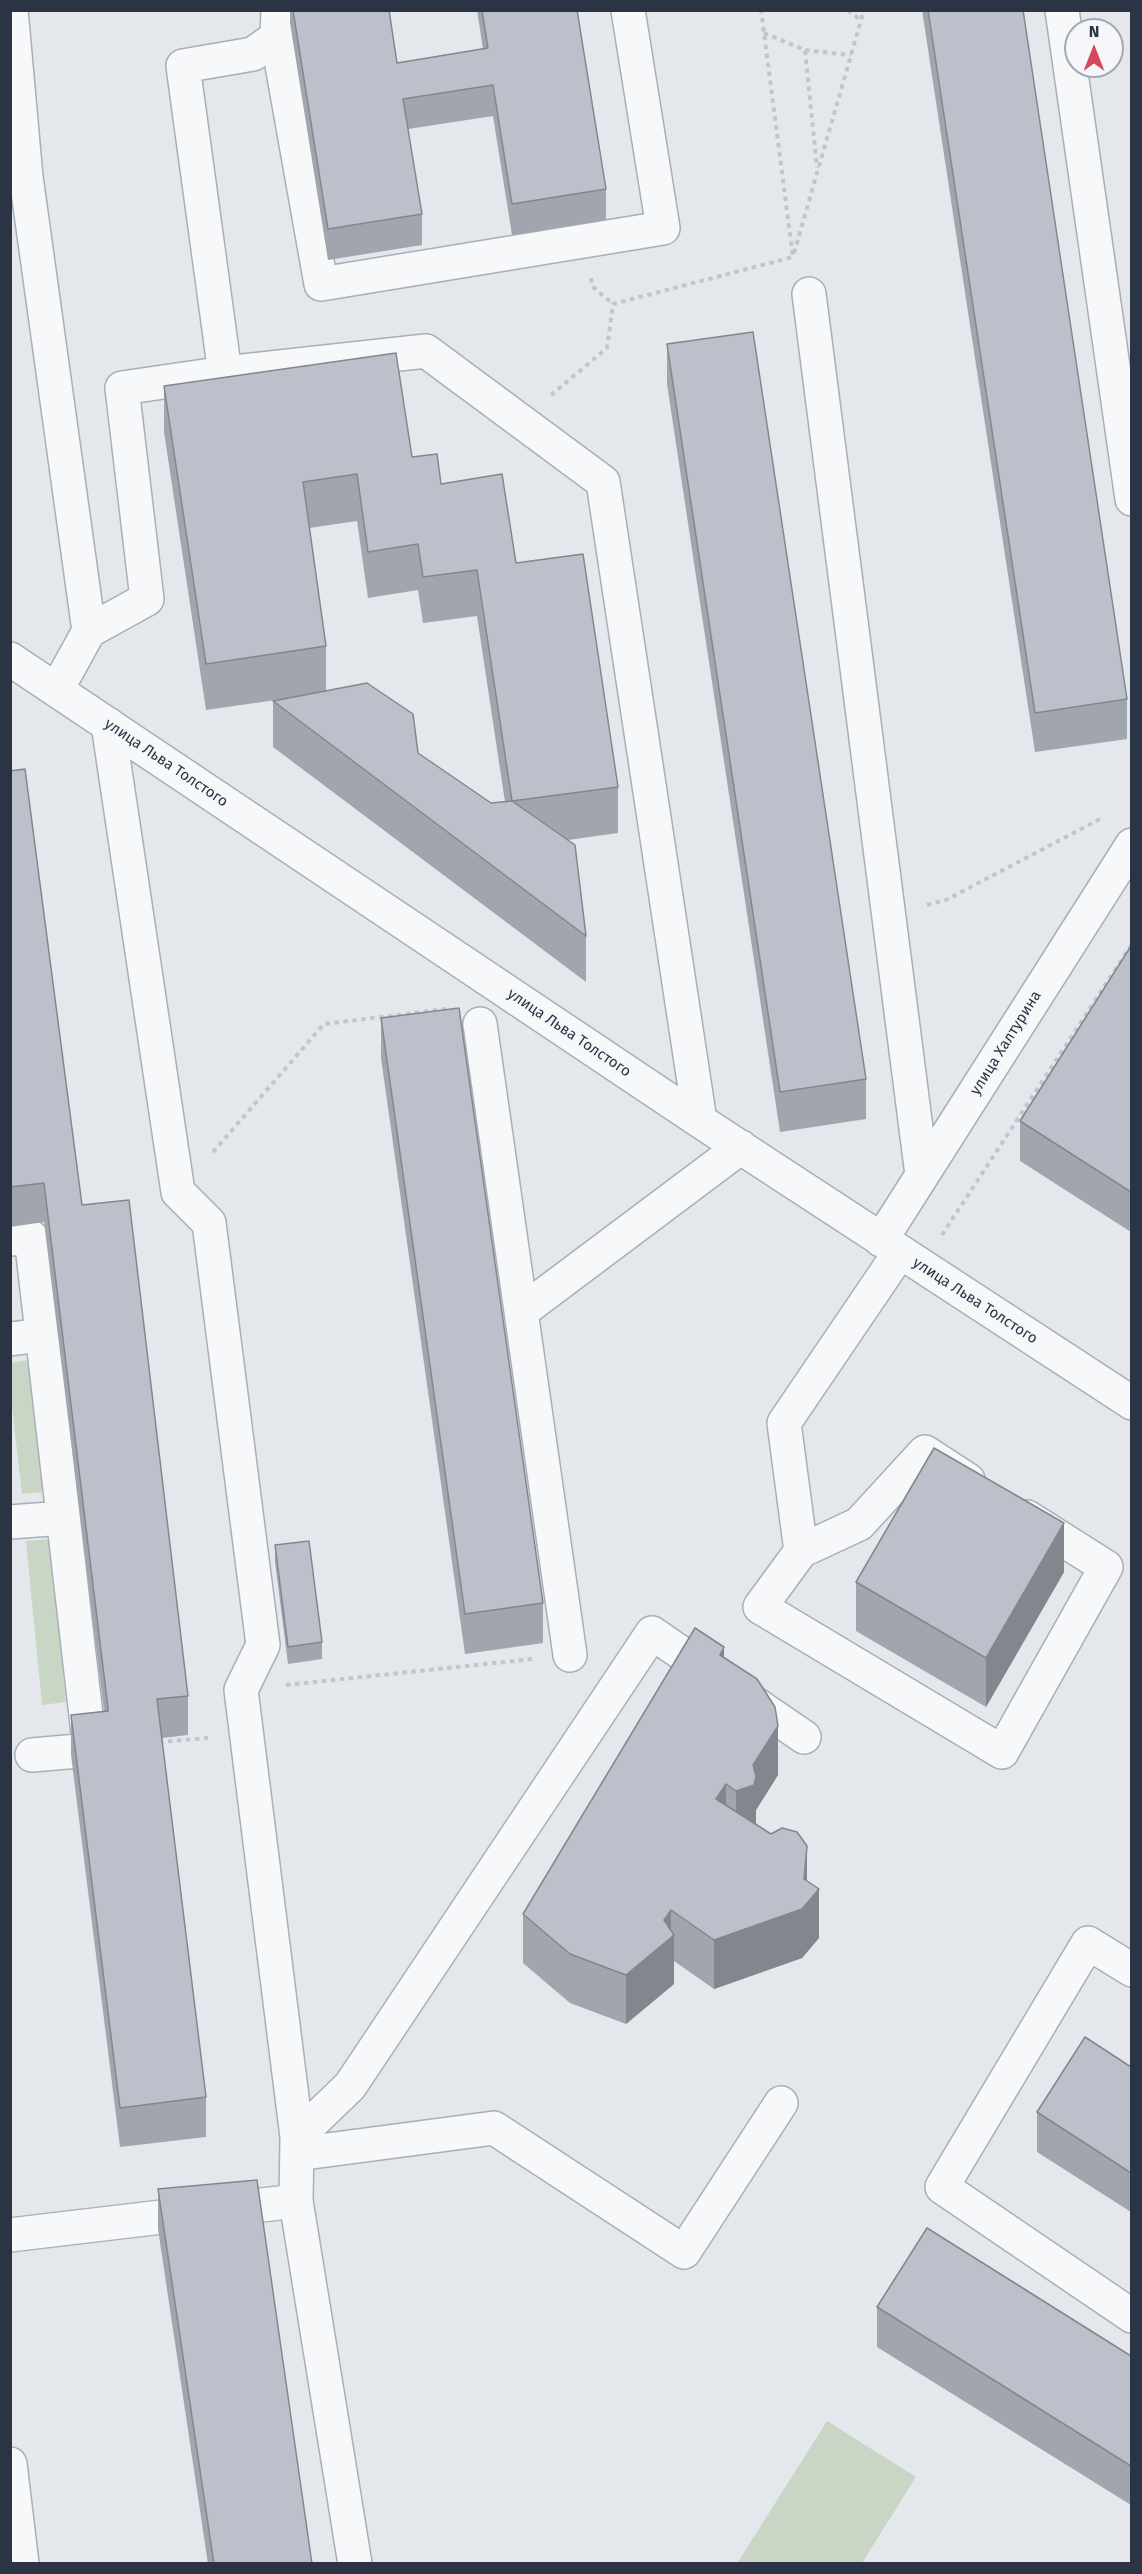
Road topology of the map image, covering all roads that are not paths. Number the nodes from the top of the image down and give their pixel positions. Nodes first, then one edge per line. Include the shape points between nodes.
1 (11, 10) edge
2 (628, 10) edge
3 (1062, 10) edge
4 (278, 24) edge
5 (809, 294) dead end
6 (225, 372) junction
7 (1131, 499) edge
8 (89, 632) junction
9 (10, 659) edge
10 (57, 689) junction
11 (108, 724) junction
12 (1131, 845) edge
13 (480, 1024) dead end
14 (700, 1121) junction
15 (741, 1147) junction
16 (922, 1175) junction
17 (10, 1239) edge
18 (901, 1253) junction
19 (521, 1312) junction
20 (26, 1337) edge
21 (1131, 1403) edge
22 (63, 1518) junction
23 (10, 1521) edge
24 (801, 1551) junction
25 (570, 1655) road end
26 (804, 1737) dead end
27 (32, 1755) dead end
28 (1131, 1970) edge
29 (781, 2103) dead end
30 (297, 2145) junction
31 (296, 2201) junction
32 (10, 2235) edge
33 (1131, 2316) edge
34 (10, 2464) edge
35 (21, 2564) edge
36 (355, 2564) edge

1 - 8 street via 26,177
2 - 4 street via 663,228 321,284
3 - 7 street
4 - 6 street via 253,54 183,66
5 - 16 street
6 - 8 street via 122,388 147,599
6 - 14 street via 426,351 603,482
8 - 10 street
9 - 10 street, улица Льва Толстого
10 - 11 street, улица Льва Толстого
11 - 14 street, улица Льва Толстого
11 - 30 street via 178,1192 209,1223 263,1645 241,1690
12 - 16 street, улица Халтурина
13 - 19 street
14 - 15 street, улица Льва Толстого
15 - 18 street, улица Льва Толстого
15 - 19 street
16 - 18 street, улица Халтурина
17 - 20 street via 31,1237
18 - 21 street, улица Льва Толстого
18 - 24 street, улица Халтурина via 784,1423
19 - 25 street
20 - 22 street
22 - 23 street
22 - 27 street via 90,1750
24 - 24 street via 760,1607 1002,1752 1106,1567 925,1452 859,1524
26 - 30 street via 652,1633 350,2086
28 - 33 street via 1088,1943 942,2187
29 - 30 street via 684,2252 494,2128
30 - 31 street
31 - 32 street
31 - 36 street
34 - 35 street

